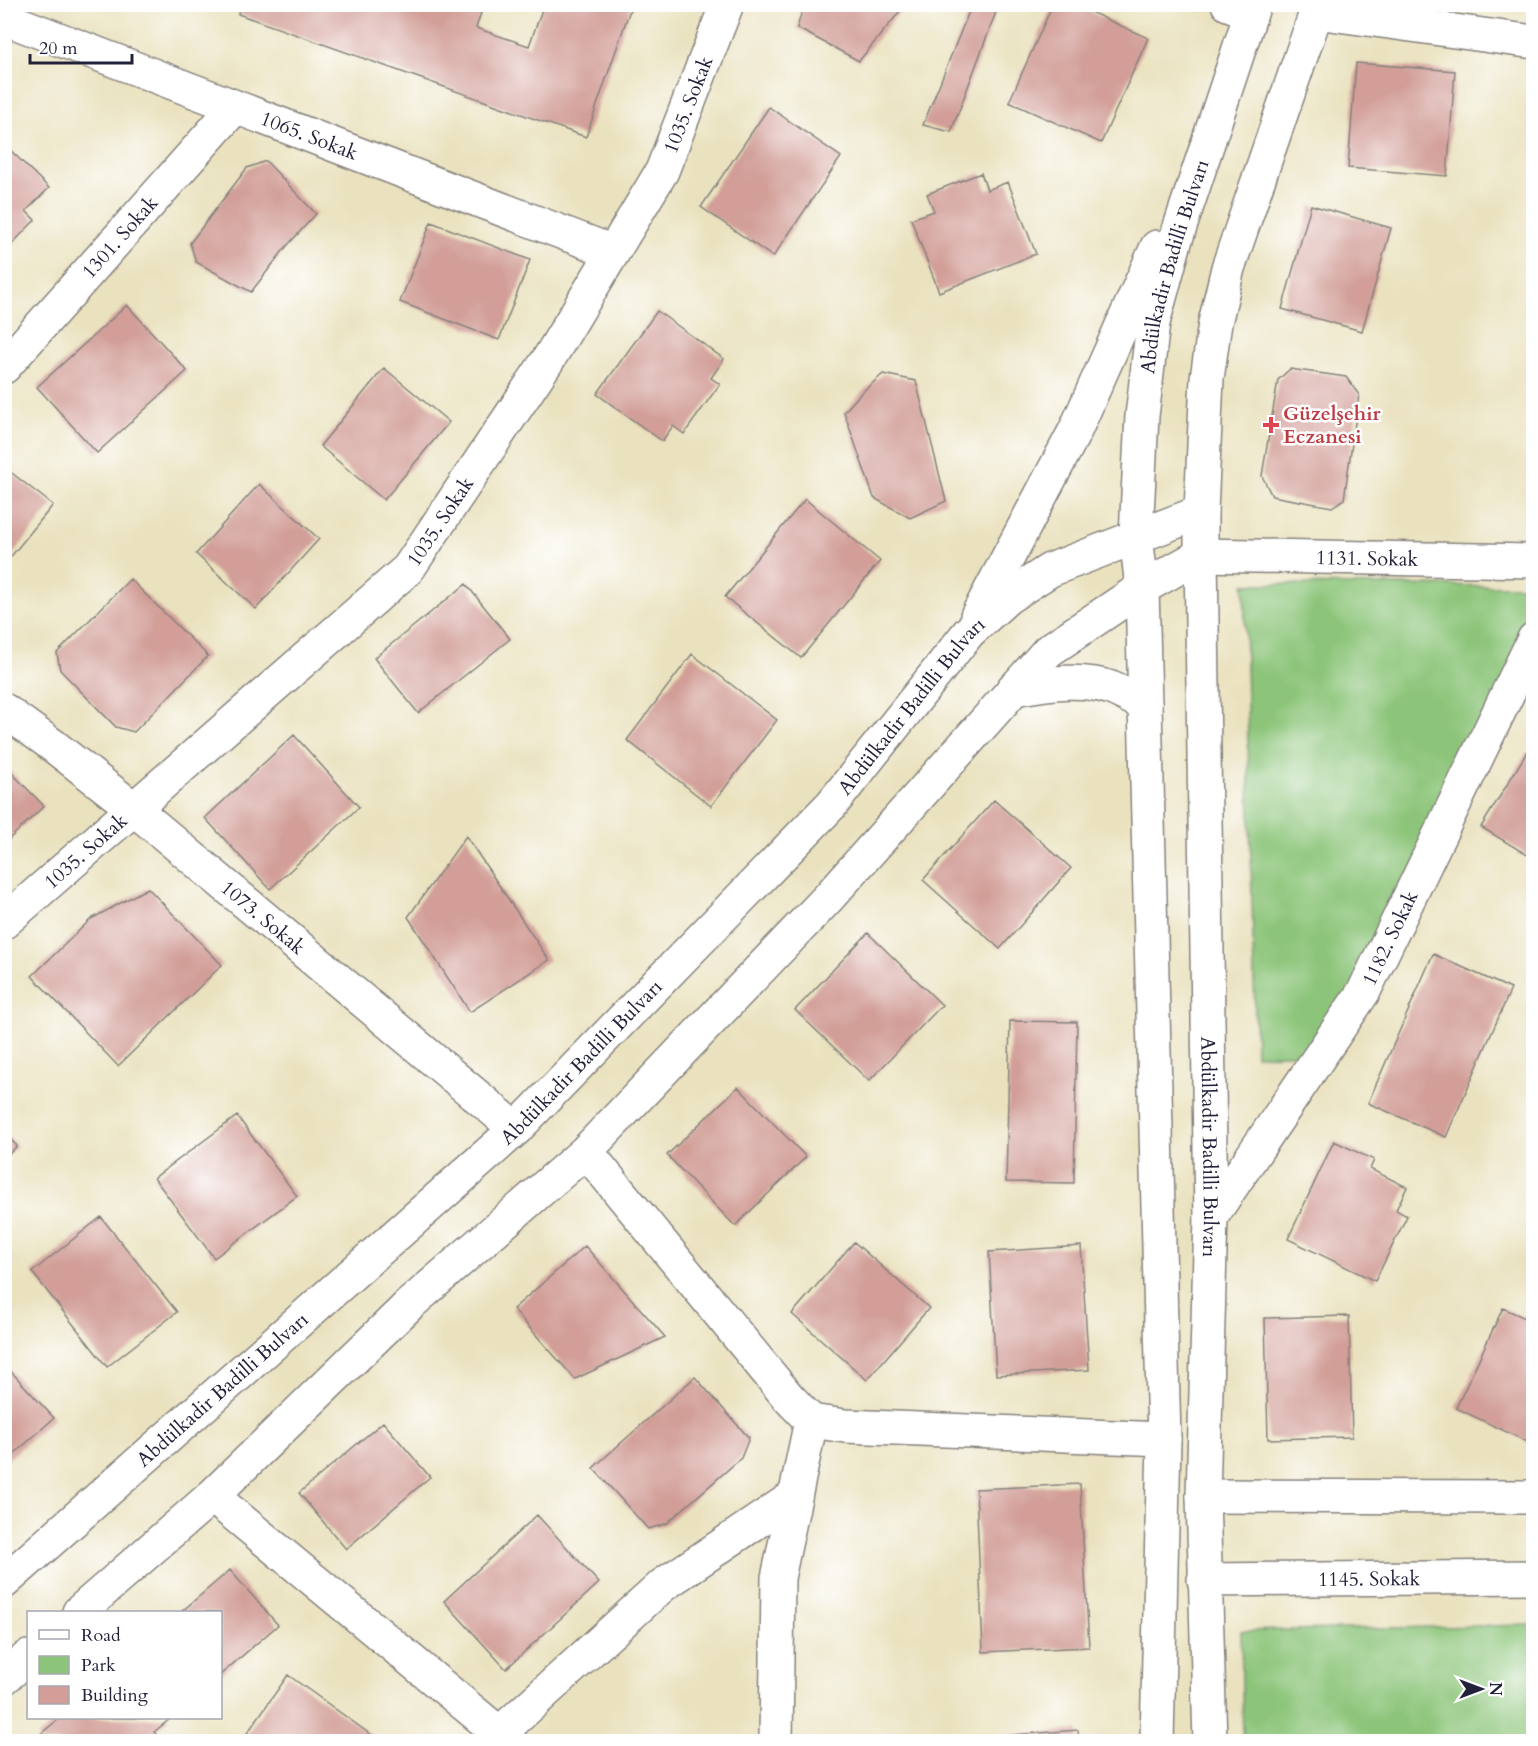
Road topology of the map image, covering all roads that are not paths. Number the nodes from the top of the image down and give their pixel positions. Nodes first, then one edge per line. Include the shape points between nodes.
1 (727, 4) edge
2 (1244, 7) edge
3 (1317, 8) edge
4 (4, 18) edge
5 (1533, 42) edge
6 (1221, 103) junction
7 (235, 107) junction
8 (613, 252) junction
9 (4, 367) edge
10 (1201, 512) junction
11 (1136, 535) junction
12 (1202, 555) junction
13 (1533, 561) edge
14 (1142, 588) junction
15 (965, 638) junction
16 (1533, 639) edge
17 (1014, 689) junction
18 (1145, 705) junction
19 (4, 710) edge
20 (133, 808) junction
21 (4, 922) edge
22 (516, 1129) junction
23 (586, 1151) junction
24 (1210, 1216) junction
25 (811, 1421) junction
26 (1164, 1438) junction
27 (212, 1496) junction
28 (795, 1496) junction
29 (1203, 1496) junction
30 (1533, 1497) edge
31 (1533, 1577) edge
32 (1204, 1580) junction
33 (4, 1582) edge
34 (80, 1611) edge
35 (27, 1658) edge
36 (4, 1678) edge
37 (505, 1737) edge
38 (776, 1742) edge
39 (1157, 1742) edge
40 (1210, 1742) edge

1 - 8 street, 1035. Sokak via 662,171
2 - 6 street, Abdülkadir Badilli Bulvarı
3 - 5 street
3 - 10 street, Abdülkadir Badilli Bulvarı via 1228,268 1215,323 1207,378
4 - 7 street, 1065. Sokak
6 - 11 street, Abdülkadir Badilli Bulvarı via 1153,323 1142,416
6 - 15 street via 1075,431
7 - 8 street, 1065. Sokak
7 - 9 street, 1301. Sokak
8 - 20 street, 1035. Sokak via 548,360 408,569
10 - 11 street, Abdülkadir Badilli Bulvarı
10 - 12 street, Abdülkadir Badilli Bulvarı
11 - 14 street, Abdülkadir Badilli Bulvarı
11 - 15 street, Abdülkadir Badilli Bulvarı via 1050,570 1008,597
12 - 13 street, 1131. Sokak
12 - 14 street
12 - 24 street, Abdülkadir Badilli Bulvarı
14 - 17 street via 1048,651
14 - 18 street, Abdülkadir Badilli Bulvarı
15 - 22 street, Abdülkadir Badilli Bulvarı via 832,804
16 - 24 street, 1182. Sokak via 1364,991
17 - 18 street via 1083,682 1110,688
17 - 23 street via 828,898
18 - 26 street, Abdülkadir Badilli Bulvarı
19 - 20 street, 1073. Sokak
20 - 21 street, 1035. Sokak
20 - 22 street, 1073. Sokak
22 - 33 street, Abdülkadir Badilli Bulvarı
23 - 25 street
23 - 27 street via 410,1304
24 - 29 street, Abdülkadir Badilli Bulvarı
25 - 26 street via 845,1426
25 - 28 street
26 - 39 street, Abdülkadir Badilli Bulvarı
27 - 34 street
27 - 37 street
28 - 37 street via 663,1585
28 - 38 street via 778,1578
29 - 30 street
29 - 32 street, Abdülkadir Badilli Bulvarı
31 - 32 street, 1145. Sokak
32 - 40 street, Abdülkadir Badilli Bulvarı
35 - 36 street

